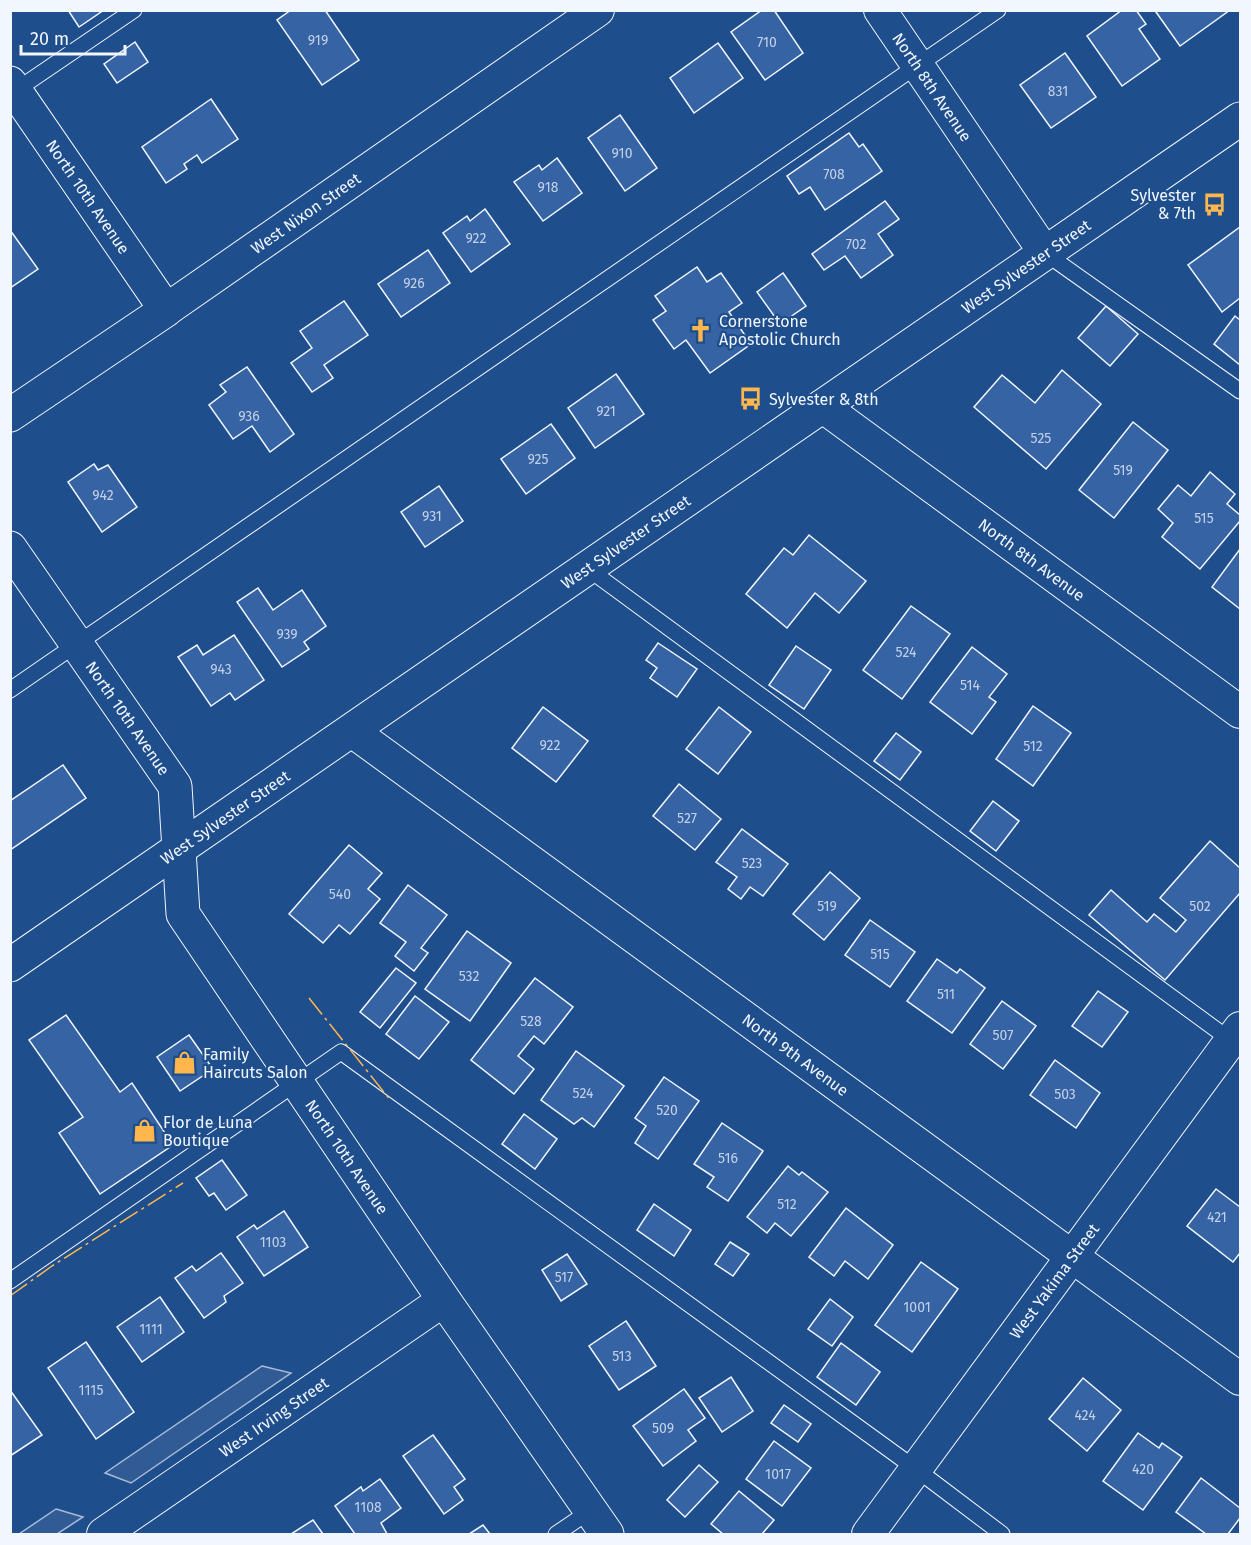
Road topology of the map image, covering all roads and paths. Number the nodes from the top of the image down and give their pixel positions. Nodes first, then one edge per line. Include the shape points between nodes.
1 (134, 10) edge
2 (598, 10) edge
3 (880, 10) edge
4 (998, 10) edge
5 (918, 66) junction
6 (12, 89) edge
7 (1240, 119) edge
8 (1045, 253) junction
9 (166, 310) junction
10 (1240, 390) edge
11 (822, 406) junction
12 (10, 415) edge
13 (10, 548) edge
14 (587, 568) junction
15 (77, 645) junction
16 (10, 690) edge
17 (1240, 712) edge
18 (352, 731) junction
19 (179, 849) junction
20 (10, 965) edge
21 (1237, 1039) edge
22 (297, 1082) junction
23 (1072, 1256) junction
24 (10, 1281) edge
25 (444, 1300) junction
26 (1240, 1379) edge
27 (916, 1469) junction
28 (598, 1523) edge
29 (103, 1534) edge
30 (556, 1534) edge
31 (868, 1534) edge
32 (1002, 1534) edge

1 - 6 lane
2 - 9 street, West Nixon Street
3 - 5 street, North 8th Avenue
4 - 5 lane
5 - 8 street, North 8th Avenue
5 - 15 lane
6 - 9 street, North 10th Avenue
7 - 8 street, West Sylvester Street
8 - 10 lane
8 - 11 street, West Sylvester Street
9 - 12 street, West Nixon Street
11 - 14 street, West Sylvester Street
11 - 17 street, North 8th Avenue
13 - 15 street, North 10th Avenue
14 - 18 street, West Sylvester Street
14 - 21 lane
15 - 16 lane
15 - 19 street, North 10th Avenue via 175,786
18 - 19 street, West Sylvester Street
18 - 23 street, North 9th Avenue
19 - 20 street, West Sylvester Street
19 - 22 street, North 10th Avenue via 183,914
21 - 23 street, West Yakima Street
22 - 24 lane
22 - 25 street, North 10th Avenue
22 - 27 lane via 340,1052
23 - 26 street, North 9th Avenue
23 - 27 street, West Yakima Street
25 - 28 street, North 10th Avenue
25 - 29 street, West Irving Street
27 - 31 street, West Yakima Street
27 - 32 lane
28 - 30 lane

